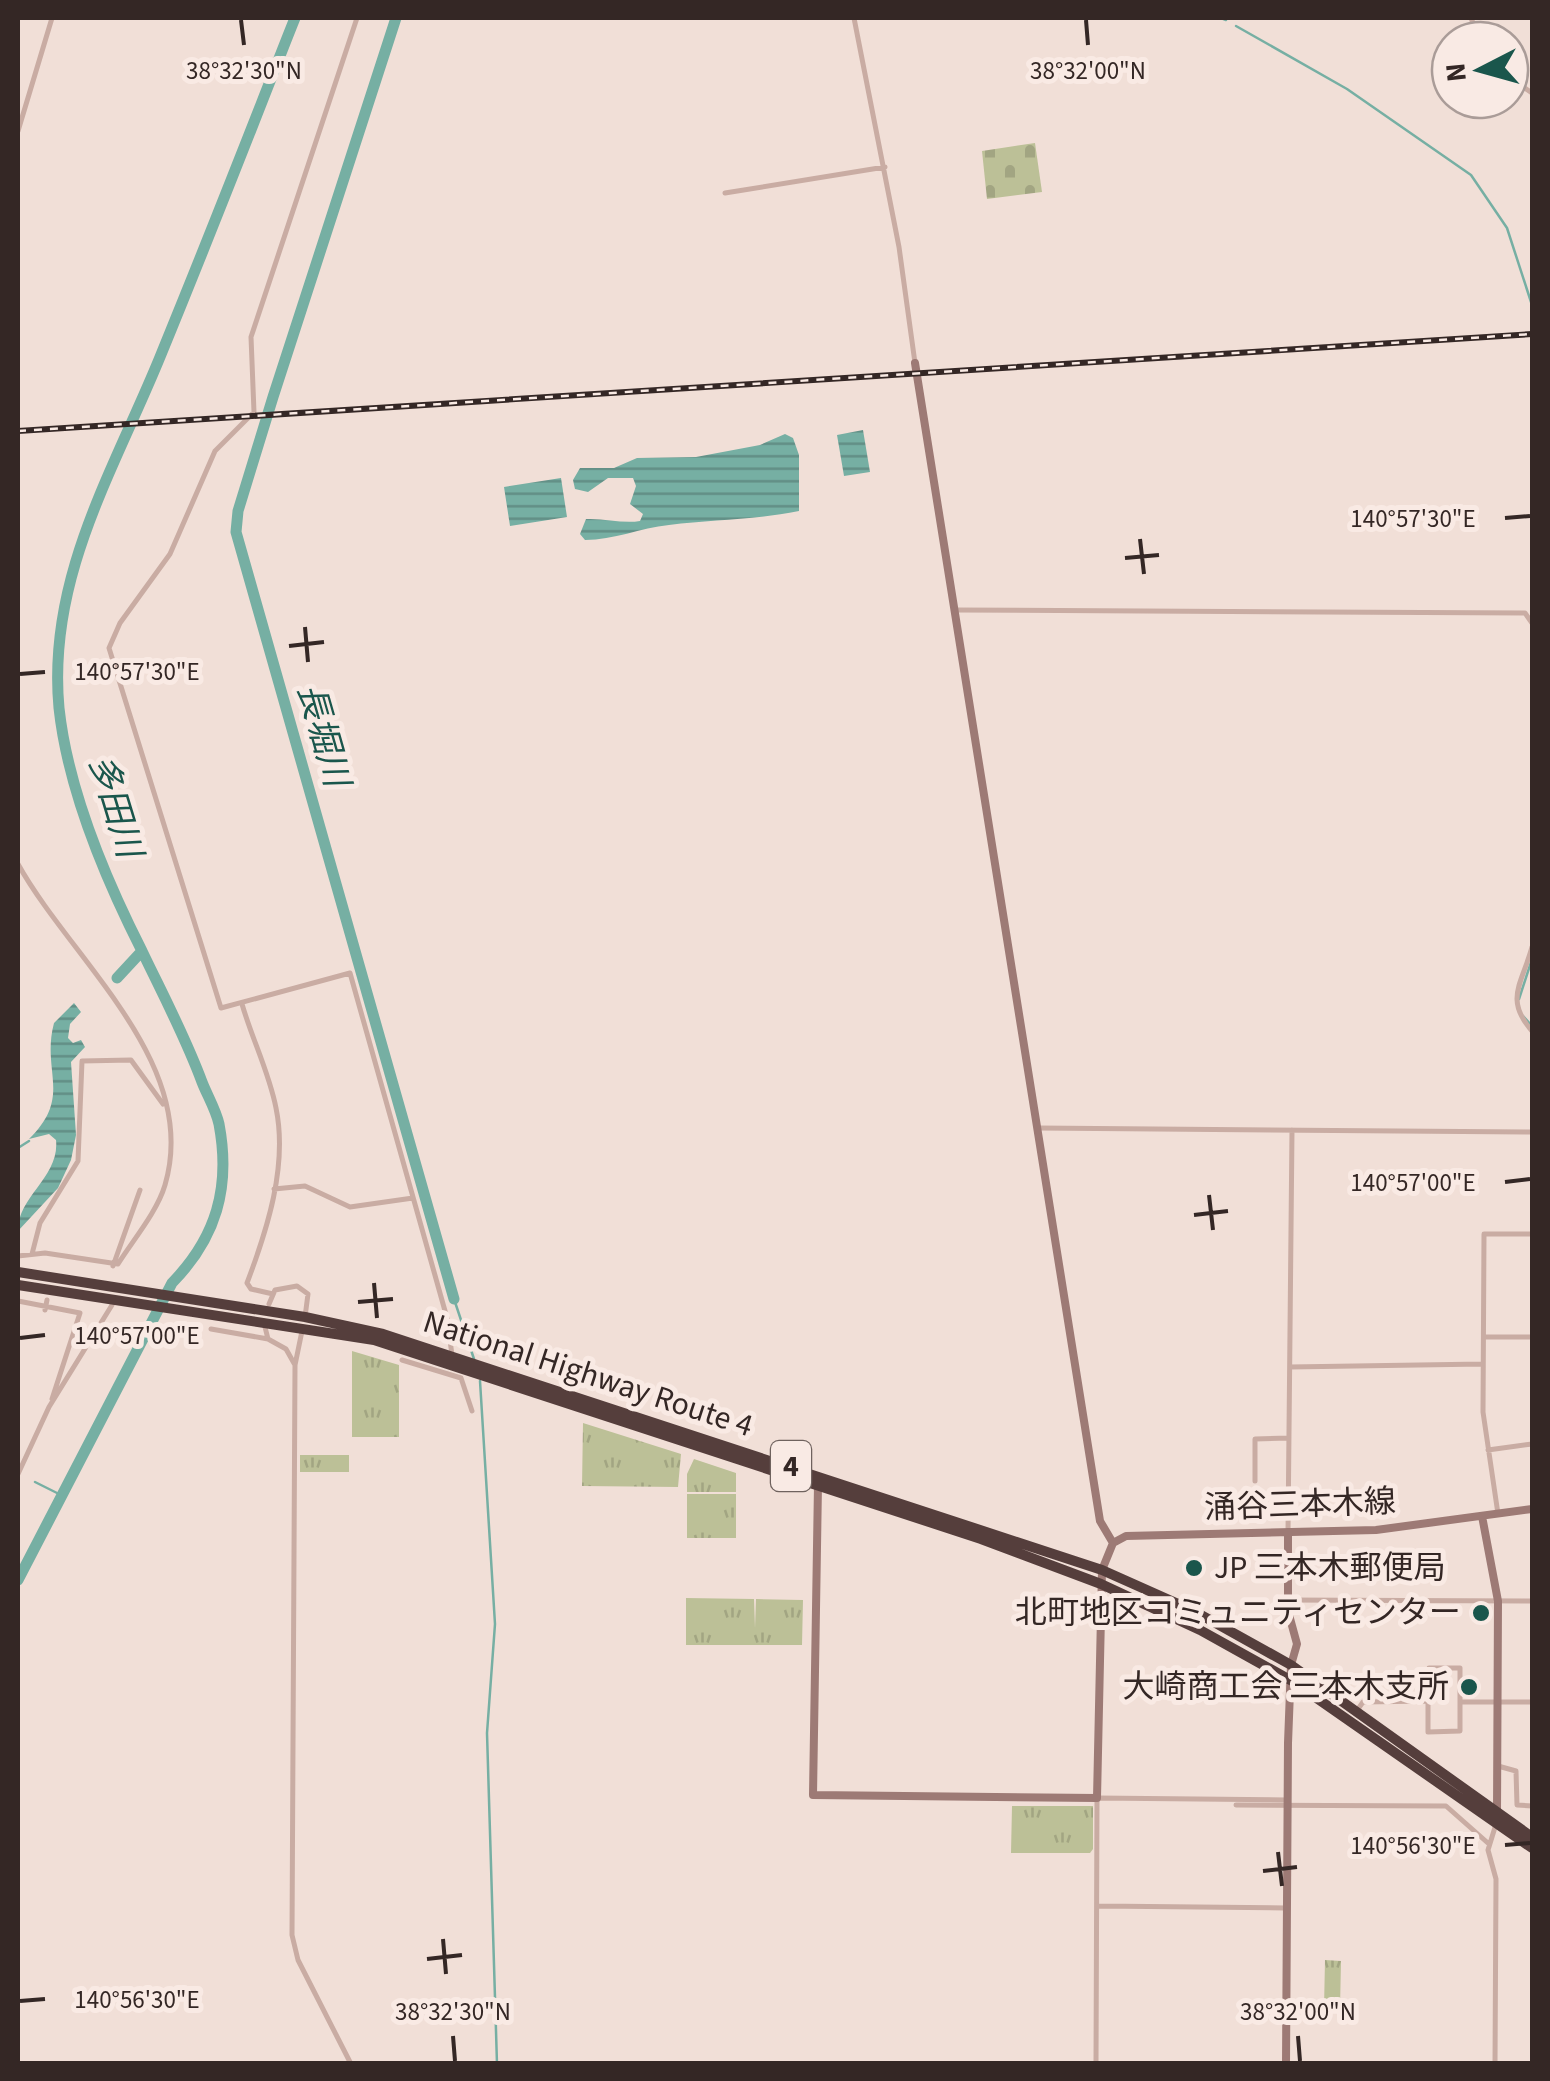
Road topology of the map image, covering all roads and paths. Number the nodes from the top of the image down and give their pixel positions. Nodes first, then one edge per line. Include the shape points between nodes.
1 (52, 18) edge
2 (357, 18) edge
3 (854, 18) edge
4 (18, 131) edge
5 (884, 167) junction
6 (725, 193) dead end
7 (915, 363) joint
8 (955, 610) junction
9 (1532, 623) edge
10 (18, 864) edge
11 (1532, 947) edge
12 (242, 1004) junction
13 (1532, 1032) edge
14 (166, 1103) junction
15 (1038, 1128) junction
16 (1292, 1130) junction
17 (1532, 1132) edge
18 (274, 1189) junction
19 (140, 1190) dead end
20 (413, 1198) junction
21 (1532, 1234) edge
22 (32, 1254) junction
23 (55, 1254) junction
24 (18, 1256) edge
25 (52, 1266) dead end
26 (113, 1266) junction
27 (18, 1272) edge
28 (18, 1284) edge
29 (272, 1294) junction
30 (140, 1297) junction
31 (47, 1300) dead end
32 (18, 1303) edge
33 (269, 1304) dead end
34 (112, 1305) dead end
35 (45, 1310) junction
36 (304, 1321) junction
37 (265, 1327) dead end
38 (211, 1329) dead end
39 (1532, 1337) edge
40 (1484, 1338) junction
41 (268, 1339) junction
42 (402, 1360) dead end
43 (453, 1363) junction
44 (1483, 1364) junction
45 (295, 1365) junction
46 (1290, 1366) junction
47 (49, 1406) junction
48 (472, 1411) dead end
49 (1290, 1438) junction
50 (1532, 1444) edge
51 (1488, 1450) junction
52 (18, 1474) edge
53 (819, 1480) junction
54 (1255, 1481) dead end
55 (1532, 1508) edge
56 (1498, 1514) junction
57 (1482, 1516) junction
58 (1288, 1532) junction
59 (1113, 1543) junction
60 (1102, 1570) junction
61 (1101, 1584) junction
62 (1288, 1600) junction
63 (1498, 1601) junction
64 (1532, 1601) edge
65 (1292, 1665) junction
66 (1292, 1681) junction
67 (1428, 1701) junction
68 (1460, 1702) junction
69 (1499, 1702) junction
70 (1532, 1702) edge
71 (1358, 1709) junction
72 (1498, 1766) junction
73 (1098, 1798) junction
74 (1288, 1803) junction
75 (1236, 1805) dead end
76 (1532, 1806) edge
77 (1497, 1816) junction
78 (1532, 1838) edge
79 (1489, 1844) junction
80 (1532, 1848) edge
81 (1098, 1906) junction
82 (1286, 1908) junction
83 (351, 2064) edge
84 (1096, 2064) edge
85 (1286, 2064) edge
86 (1495, 2064) edge

1 - 4 street
2 - 12 street via 251,338 254,412 215,452 170,554 109,648 221,1008
3 - 5 street
5 - 6 street
5 - 7 street
7 - 8 street
8 - 9 street via 1525,612
8 - 15 street
10 - 14 street via 138,1034
11 - 13 street via 1514,1002
12 - 18 street via 276,1108
12 - 20 street via 350,972
14 - 22 street via 132,1060 82,1060 78,1161 40,1224
14 - 26 street via 166,1182
15 - 16 street
15 - 59 street via 1100,1521
16 - 17 street
16 - 46 street
18 - 20 street via 305,1186 350,1207
18 - 29 street via 268,1234 248,1283
19 - 26 street
20 - 43 street
21 - 40 street via 1484,1234
22 - 23 street
22 - 24 street
23 - 25 street
23 - 26 street
27 - 30 highway, National Highway Route 4 / 4
28 - 30 highway, National Highway Route 4 / 4
29 - 33 street
29 - 36 street via 288,1285 303,1289
30 - 36 highway, National Highway Route 4 / 4
31 - 35 street
32 - 35 street
34 - 47 street
35 - 47 street via 80,1313
36 - 43 highway, National Highway Route 4 / 4 via 358,1327
36 - 45 street
37 - 41 street
38 - 41 street
39 - 40 street
40 - 44 street
41 - 45 street via 286,1349
42 - 43 street
43 - 48 street
43 - 53 highway, National Highway Route 4 / 4
44 - 46 street
44 - 51 street
45 - 83 street via 292,1935
46 - 49 street
47 - 52 street
49 - 54 street via 1255,1439
49 - 58 street
50 - 51 street
51 - 56 street
53 - 60 highway, National Highway Route 4 / 4
53 - 61 highway, National Highway Route 4 / 4
53 - 73 street via 810,1794
55 - 56 street, 涌谷三本木線
56 - 57 street, 涌谷三本木線
57 - 58 street, 涌谷三本木線 via 1376,1530
57 - 63 street
58 - 59 street, 涌谷三本木線 via 1140,1533
58 - 62 street
59 - 60 street
60 - 61 street
60 - 65 highway, National Highway Route 4 / 4
61 - 66 highway, National Highway Route 4 / 4
61 - 73 street
62 - 63 street
62 - 65 street via 1297,1637
63 - 64 street
63 - 69 street
65 - 66 street
65 - 71 highway, National Highway Route 4 / 4
66 - 74 street
66 - 77 highway, National Highway Route 4 / 4
67 - 68 street via 1428,1732 1460,1731
67 - 68 street via 1429,1668 1460,1668
67 - 71 street via 1362,1702
68 - 69 street
69 - 70 street
69 - 72 street
71 - 77 highway, National Highway Route 4 / 4
72 - 76 street via 1516,1771 1517,1805
72 - 77 street
73 - 74 street
73 - 81 street
74 - 75 street
74 - 79 street via 1446,1806
74 - 82 street
77 - 78 highway, National Highway Route 4 / 4
77 - 79 street
77 - 80 highway, National Highway Route 4 / 4
79 - 86 street via 1496,1879
81 - 82 street
81 - 84 street
82 - 85 street

